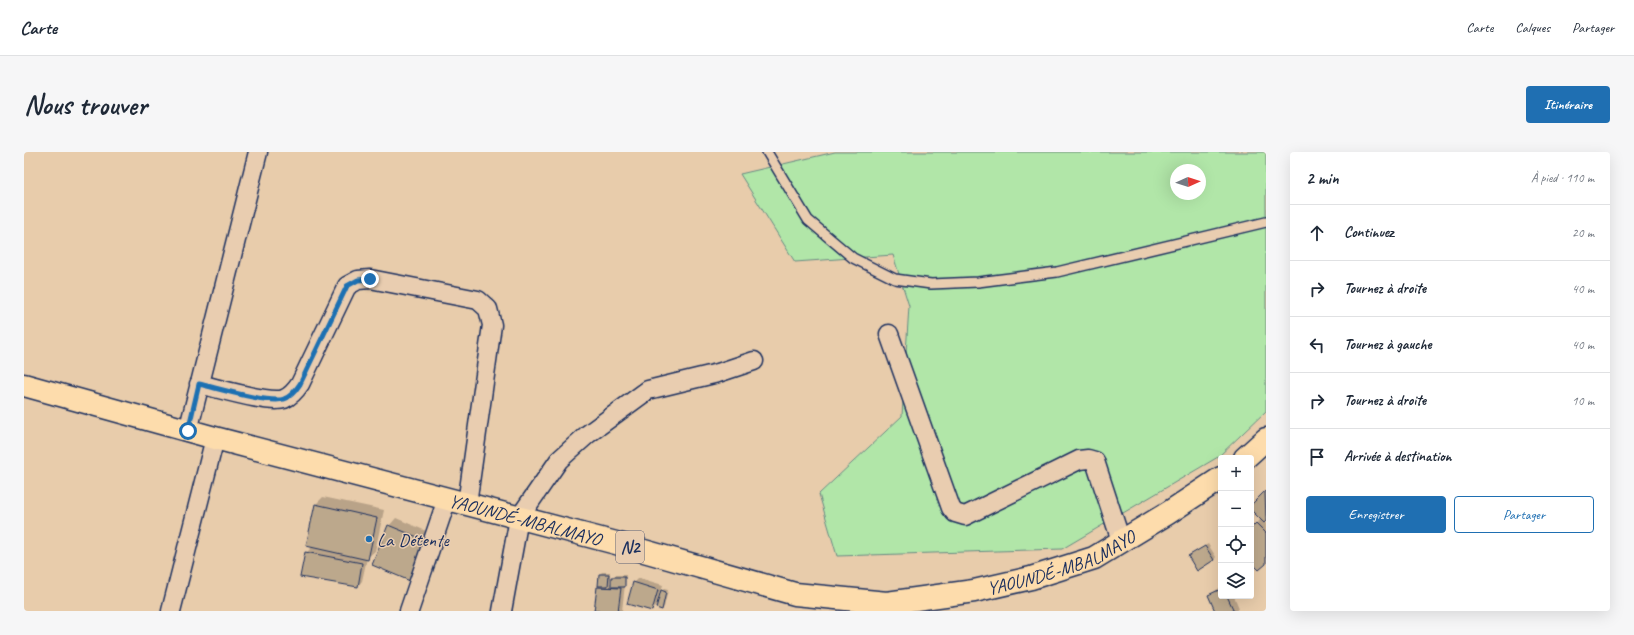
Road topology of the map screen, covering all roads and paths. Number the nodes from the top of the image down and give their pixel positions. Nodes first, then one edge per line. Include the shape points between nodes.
1 (258, 152) edge
2 (767, 152) edge
3 (1266, 222) edge
4 (890, 334) dead end
5 (754, 361) dead end
6 (199, 384) junction
7 (24, 386) edge
8 (188, 431) junction
9 (215, 438) junction
10 (1266, 439) edge
11 (1248, 455) edge
12 (1218, 480) edge
13 (447, 499) junction
14 (467, 504) junction
15 (518, 518) junction
16 (1121, 541) junction
17 (888, 607) edge
18 (171, 611) edge
19 (409, 611) edge
20 (502, 611) edge

1 - 6 street
2 - 3 lane via 808,220 853,258 895,279 931,284 978,282 1057,272
4 - 16 street via 951,508 955,513 965,516 1079,460 1088,459 1095,461
5 - 15 street via 648,390 588,434 559,460
6 - 8 street
6 - 14 street via 267,399 284,399 292,394 300,384 347,286 358,280 370,279 478,300 488,309 492,325
7 - 8 highway, YAOUNDÉ-MBALMAYO / N2
8 - 9 highway, YAOUNDÉ-MBALMAYO / N2
9 - 13 highway, YAOUNDÉ-MBALMAYO / N2
9 - 18 street
10 - 11 highway
12 - 16 highway, YAOUNDÉ-MBALMAYO / N2
13 - 14 highway, YAOUNDÉ-MBALMAYO / N2
13 - 19 street
14 - 15 highway, YAOUNDÉ-MBALMAYO / N2
15 - 17 highway, YAOUNDÉ-MBALMAYO / N2 via 795,594
15 - 20 street
16 - 17 highway, YAOUNDÉ-MBALMAYO / N2 via 1094,558 1031,578

